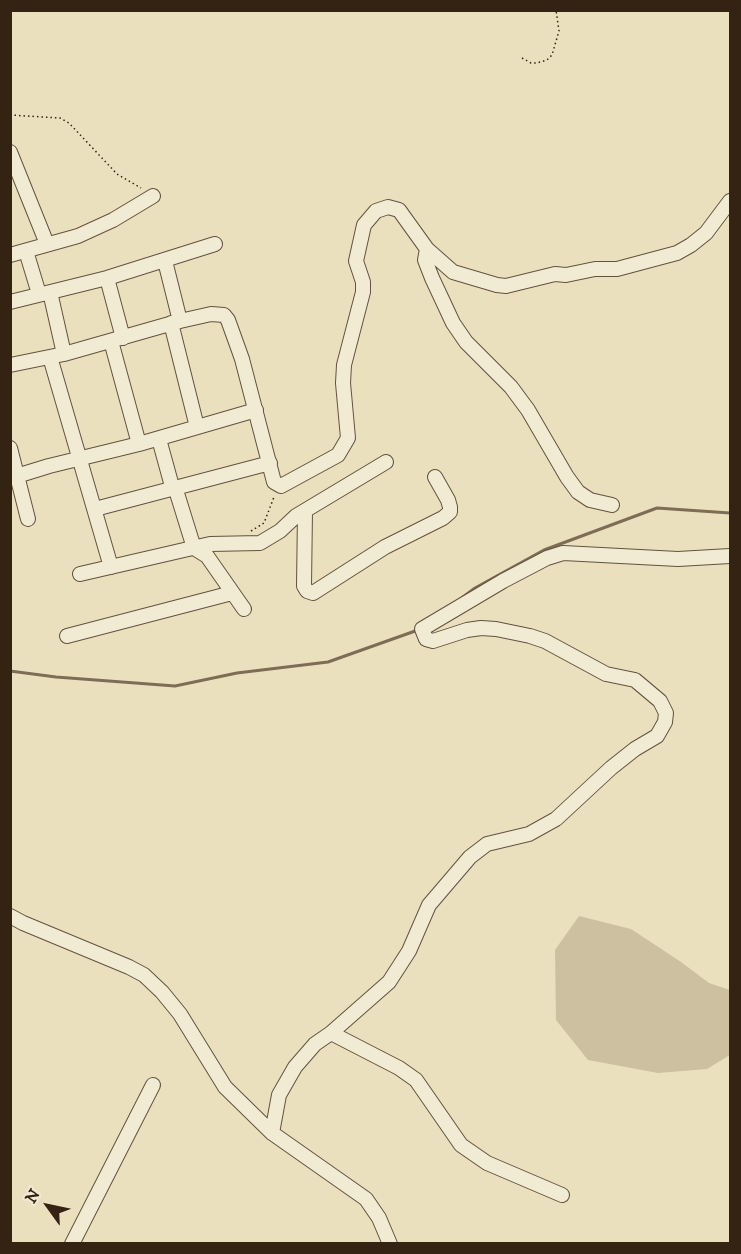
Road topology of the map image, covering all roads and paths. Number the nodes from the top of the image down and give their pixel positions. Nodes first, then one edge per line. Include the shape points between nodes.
1 (556, 10) edge
2 (522, 58) dead end
3 (10, 115) edge
4 (10, 152) edge
5 (153, 196) joint
6 (730, 201) edge
7 (47, 244) junction
8 (215, 244) dead end
9 (427, 249) junction
10 (26, 251) junction
11 (10, 255) edge
12 (165, 261) junction
13 (107, 278) junction
14 (44, 293) junction
15 (10, 302) edge
16 (175, 322) junction
17 (117, 340) junction
18 (64, 354) junction
19 (50, 357) junction
20 (10, 365) edge
21 (256, 410) junction
22 (197, 428) junction
23 (159, 439) junction
24 (139, 444) junction
25 (10, 448) edge
26 (79, 458) junction
27 (386, 462) dead end
28 (270, 463) junction
29 (14, 476) edge
30 (435, 477) dead end
31 (279, 486) junction
32 (175, 490) junction
33 (612, 505) dead end
34 (95, 509) junction
35 (305, 511) junction
36 (28, 519) dead end
37 (251, 531) dead end
38 (194, 548) junction
39 (730, 556) edge
40 (111, 567) junction
41 (80, 574) dead end
42 (232, 593) junction
43 (244, 609) dead end
44 (67, 636) dead end
45 (10, 916) edge
46 (331, 1033) junction
47 (153, 1085) dead end
48 (272, 1133) junction
49 (562, 1195) dead end
50 (72, 1244) edge
51 (390, 1244) edge

1 - 2 path via 559,31 552,54 537,63
3 - 5 path via 60,118 69,123 117,174
4 - 7 street
5 - 7 street via 78,236
6 - 9 street via 706,233 691,245 677,253 616,269 549,275 502,286 453,272
7 - 10 street
8 - 12 street
9 - 31 street via 402,213 393,207 376,211 364,225 356,261 363,292 344,365 348,438 338,455
9 - 33 street via 425,260 459,333 511,387 578,492 590,500
10 - 11 street
10 - 14 street
12 - 13 street
12 - 16 street
13 - 14 street
13 - 17 street
14 - 15 street
14 - 18 street
16 - 17 street
16 - 21 street via 224,315 242,359
16 - 22 street
17 - 18 street
17 - 24 street
18 - 19 street
19 - 20 street
19 - 26 street
21 - 22 street
21 - 28 street
22 - 23 street
23 - 24 street
23 - 32 street
24 - 26 street
25 - 29 street
26 - 29 street
26 - 34 street
27 - 35 street
28 - 31 street via 274,482
28 - 32 street
29 - 36 street
30 - 35 street via 450,512 313,593 304,586
31 - 37 path via 264,523
32 - 34 street
32 - 38 street
34 - 40 street
35 - 38 street via 260,543 220,543
38 - 40 street
38 - 42 street via 207,556
39 - 46 street via 678,559 562,554 503,581 422,628 426,639 433,642 482,628 545,641 606,674 635,681 660,701 666,713 665,722 657,736 634,749 556,819 529,834 487,844 478,850 429,905 409,951 389,982
40 - 41 street
42 - 43 street
42 - 44 street
45 - 48 street via 144,975 180,1014 225,1087
46 - 48 street via 315,1044 286,1080
46 - 49 street via 416,1080 461,1145 487,1163
47 - 50 street
48 - 51 street via 366,1199

